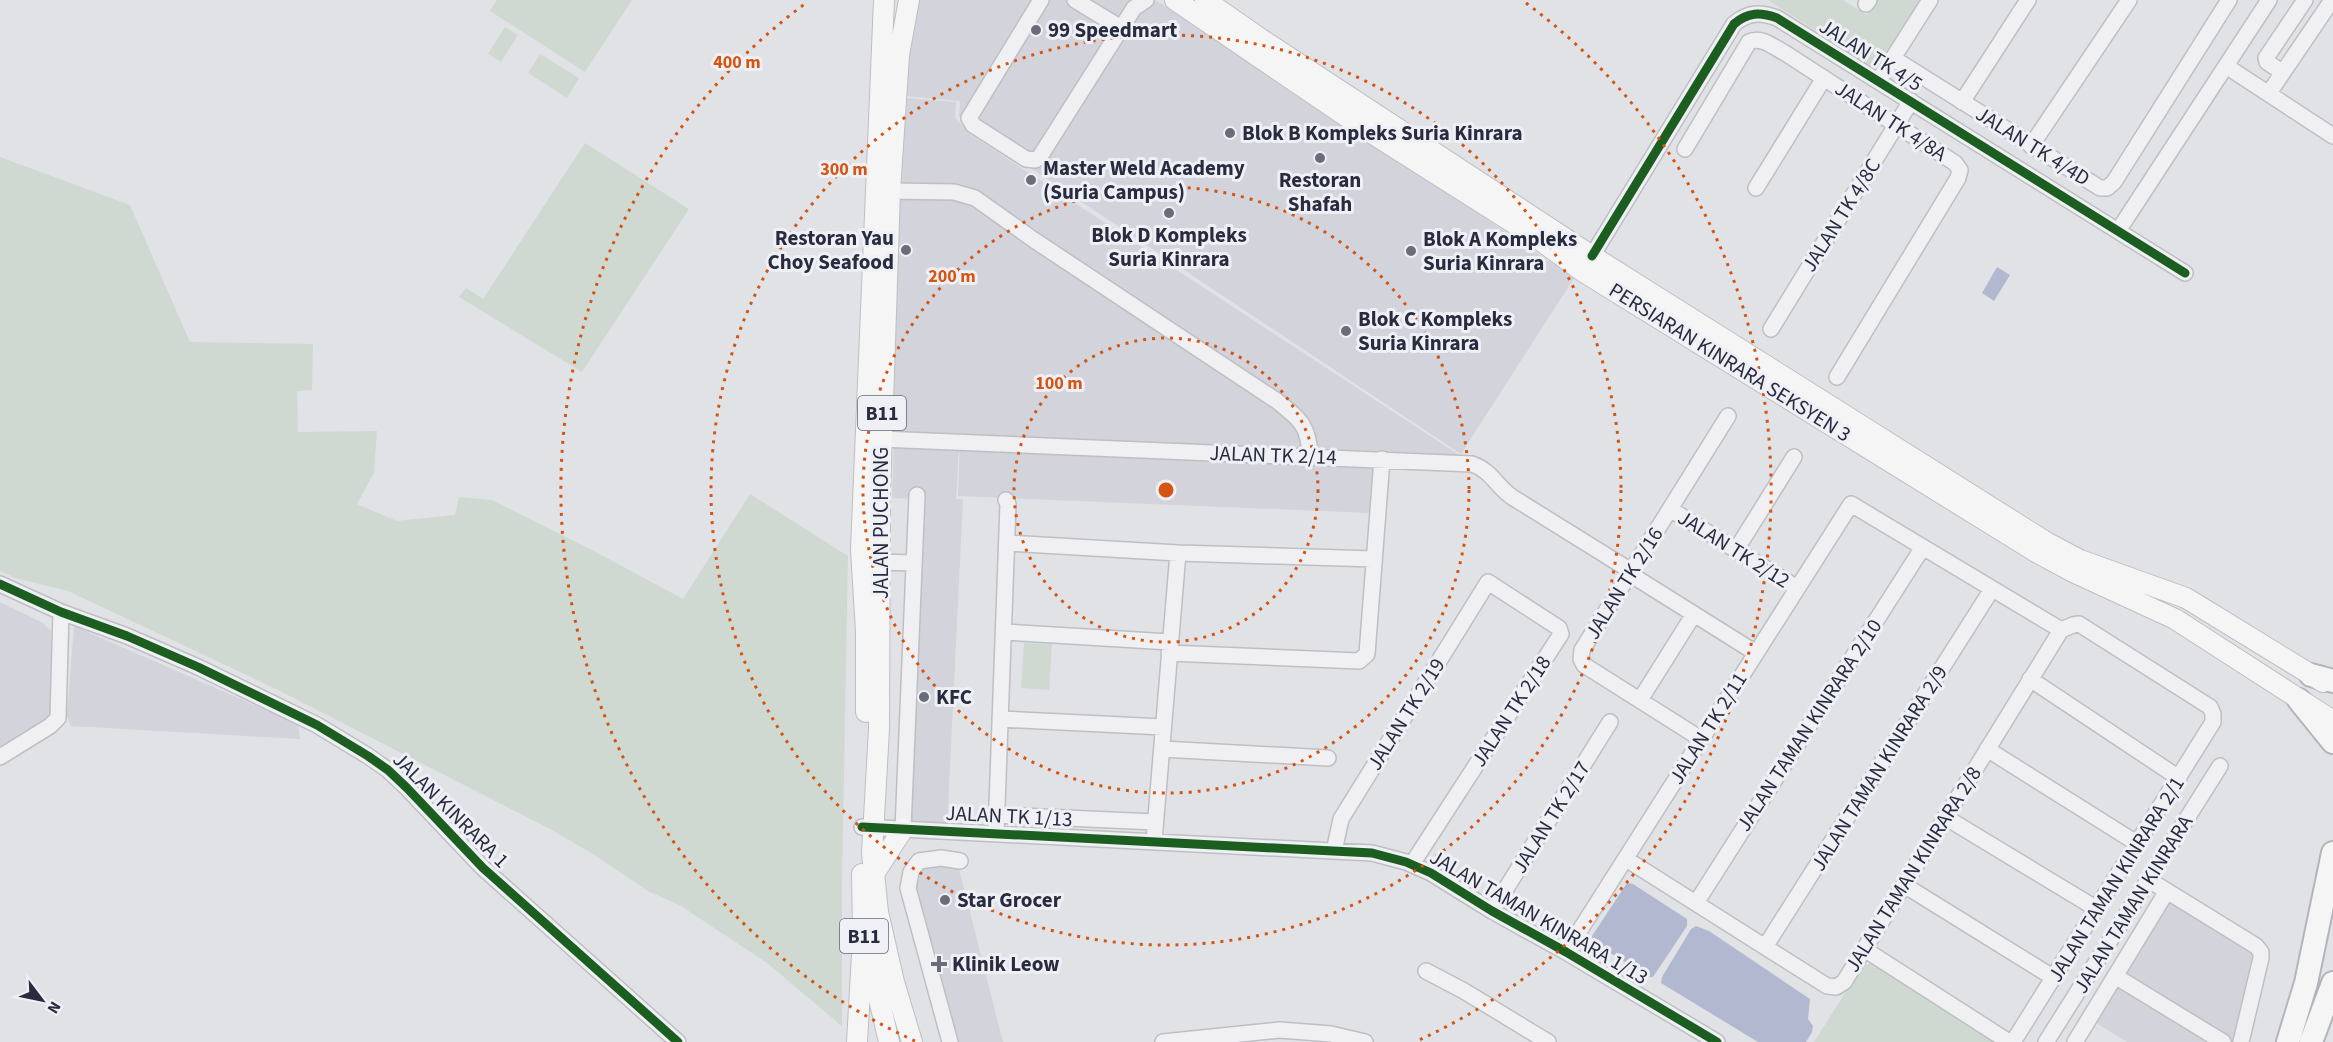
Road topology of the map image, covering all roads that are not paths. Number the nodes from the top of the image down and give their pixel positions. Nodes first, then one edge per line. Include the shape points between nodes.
1 (884, 0) edge
2 (909, 0) edge
3 (1041, 0) edge
4 (1075, 0) edge
5 (1205, 0) edge
6 (1930, 0) edge
7 (2028, 0) edge
8 (2129, 0) edge
9 (2229, 0) edge
10 (2269, 0) edge
11 (2305, 0) edge
12 (2332, 0) edge
13 (1179, 2) edge
14 (1138, 3) edge
15 (1121, 28) junction
16 (1893, 58) junction
17 (2226, 66) junction
18 (2282, 72) junction
19 (1824, 78) junction
20 (1879, 81) junction
21 (2268, 93) junction
22 (1911, 101) junction
23 (1962, 102) junction
24 (1897, 123) junction
25 (2333, 136) edge
26 (2031, 146) junction
27 (1685, 149) dead end
28 (1756, 188) dead end
29 (890, 191) junction
30 (2118, 231) junction
31 (1537, 238) junction
32 (1592, 256) junction
33 (2186, 273) dead end
34 (1651, 313) junction
35 (1771, 329) dead end
36 (1837, 377) dead end
37 (1728, 416) dead end
38 (881, 439) junction
39 (1310, 456) junction
40 (1794, 457) dead end
41 (1382, 459) junction
42 (917, 495) dead end
43 (1006, 500) dead end
44 (1670, 509) junction
45 (1007, 543) junction
46 (1923, 547) junction
47 (1736, 550) junction
48 (1178, 552) junction
49 (1374, 558) junction
50 (879, 562) junction
51 (914, 564) junction
52 (1630, 573) junction
53 (1488, 582) joint
54 (0, 584) edge
55 (1797, 588) junction
56 (1992, 589) junction
57 (61, 612) junction
58 (1694, 614) junction
59 (2061, 630) junction
60 (1004, 632) junction
61 (1169, 647) junction
62 (1756, 652) junction
63 (2311, 675) junction
64 (2030, 679) junction
65 (2333, 681) edge
66 (2333, 688) edge
67 (1640, 700) junction
68 (2299, 700) junction
69 (1000, 719) junction
70 (2333, 721) edge
71 (1610, 722) dead end
72 (1163, 727) junction
73 (1701, 739) junction
74 (2333, 742) edge
75 (1987, 749) junction
76 (1162, 750) junction
77 (0, 758) edge
78 (1328, 758) dead end
79 (2220, 766) dead end
80 (2179, 778) junction
81 (997, 814) junction
82 (1945, 817) junction
83 (1155, 822) junction
84 (868, 827) junction
85 (903, 829) junction
86 (996, 833) junction
87 (1154, 841) junction
88 (2138, 844) junction
89 (1334, 851) junction
90 (2333, 853) edge
91 (1626, 859) junction
92 (960, 861) dead end
93 (1412, 864) junction
94 (874, 874) junction
95 (2149, 880) junction
96 (1904, 885) junction
97 (2167, 891) junction
98 (1696, 903) junction
99 (2097, 909) junction
100 (1492, 911) junction
101 (878, 912) junction
102 (863, 930) junction
103 (1765, 947) junction
104 (1864, 949) junction
105 (1566, 952) junction
106 (1426, 971) dead end
107 (2115, 976) junction
108 (2054, 978) junction
109 (2333, 983) edge
110 (1712, 1041) edge
111 (678, 1042) edge
112 (857, 1042) edge
113 (889, 1042) edge
114 (900, 1042) edge
115 (912, 1042) edge
116 (950, 1042) edge
117 (1163, 1042) edge
118 (1365, 1042) edge
119 (1548, 1042) edge
120 (2011, 1042) edge
121 (2046, 1042) edge
122 (2075, 1042) edge
123 (2223, 1042) edge
124 (2241, 1042) edge
125 (2288, 1042) edge
126 (2311, 1042) edge

1 - 84 main road, JALAN PUCHONG / B11 via 861,550
2 - 29 main road, JALAN PUCHONG / B11 via 899,55
3 - 15 street via 969,118 1026,159 1040,158
4 - 15 street
5 - 32 main road, PERSIARAN KINRARA SEKSYEN 3
6 - 16 street
7 - 23 street
8 - 26 street
9 - 26 street, JALAN TK 4/4D via 2107,188 2100,188
10 - 17 street
11 - 18 street via 2266,58
12 - 18 street
13 - 31 main road, PERSIARAN KINRARA SEKSYEN 3 via 1359,125
14 - 15 street
16 - 20 street
16 - 23 street, JALAN TK 4/4D
17 - 21 street
17 - 30 street
18 - 21 street
19 - 24 street, JALAN TK 4/8A
19 - 27 street, JALAN TK 4/8A via 1761,40 1749,42
19 - 28 street
20 - 22 street, JALAN TK 4/5
20 - 32 street, JALAN TK 4/5 via 1776,18 1752,13 1742,17 1734,24
21 - 25 street
22 - 24 street, JALAN TK 4/8C
22 - 30 street, JALAN TK 4/5
23 - 26 street, JALAN TK 4/4D
24 - 35 street, JALAN TK 4/8C
24 - 36 street, JALAN TK 4/8A via 1956,163 1960,170
29 - 38 main road, JALAN PUCHONG / B11
29 - 39 street via 954,192 975,198 1277,401 1299,419 1309,438
30 - 33 street, JALAN TK 4/5
31 - 32 main road via 1577,260
31 - 34 main road, PERSIARAN KINRARA SEKSYEN 3
32 - 34 main road via 1603,277
32 - 63 main road, PERSIARAN KINRARA SEKSYEN 3 via 2046,542 2080,560 2186,598
34 - 68 main road, PERSIARAN KINRARA SEKSYEN 3 via 2036,552 2175,619
37 - 44 street, JALAN TK 2/16
38 - 39 street, JALAN TK 2/14
38 - 50 main road, JALAN PUCHONG / B11
39 - 41 street, JALAN TK 2/14
40 - 47 street
41 - 49 street
41 - 52 street, JALAN TK 2/14 via 1484,468 1505,492
42 - 51 street
43 - 45 street
44 - 47 street, JALAN TK 2/12
44 - 52 street, JALAN TK 2/16
45 - 48 street
45 - 60 street
46 - 55 street, JALAN TK 2/11 via 1851,504
46 - 56 street
46 - 98 street, JALAN TAMAN KINRARA 2/10
47 - 55 street, JALAN TK 2/12
48 - 49 street
48 - 61 street
49 - 61 street via 1367,654 1359,661
50 - 51 street
50 - 84 main road, JALAN PUCHONG / B11 via 879,729
51 - 85 street
52 - 58 street, JALAN TK 2/14
52 - 67 street, JALAN TK 2/16 via 1582,650 1581,659 1584,665
53 - 89 street, JALAN TK 2/19 via 1341,819
53 - 93 street, JALAN TK 2/18 via 1559,628 1561,634
54 - 57 street, JALAN KINRARA 1
55 - 62 street, JALAN TK 2/11
56 - 59 street
56 - 103 street, JALAN TAMAN KINRARA 2/9
57 - 77 street via 58,718
57 - 111 street, JALAN KINRARA 1 via 198,667 317,725 375,761 407,788 483,868
58 - 62 street, JALAN TK 2/14
58 - 67 street
59 - 64 street, JALAN TAMAN KINRARA 2/8
59 - 80 street, JALAN TAMAN KINRARA 2/1 via 2079,624 2210,707 2213,722
60 - 61 street
60 - 69 street
61 - 72 street
62 - 73 street, JALAN TK 2/11
63 - 65 highway
63 - 66 main road, PERSIARAN KINRARA SEKSYEN 3
64 - 75 street, JALAN TAMAN KINRARA 2/8
64 - 80 street
67 - 73 street, JALAN TK 2/16
68 - 70 main road, PERSIARAN KINRARA SEKSYEN 3
68 - 74 highway
69 - 72 street
69 - 81 street
71 - 100 street, JALAN TK 2/17
72 - 76 street
73 - 91 street, JALAN TK 2/11
75 - 82 street, JALAN TAMAN KINRARA 2/8
75 - 88 street
76 - 78 street
76 - 83 street
79 - 95 street, JALAN TAMAN KINRARA
80 - 88 street, JALAN TAMAN KINRARA 2/1
81 - 83 street
81 - 86 street
82 - 96 street, JALAN TAMAN KINRARA 2/8
82 - 99 street
83 - 87 street
84 - 85 street, JALAN TK 1/13
84 - 94 main road, JALAN PUCHONG / B11
84 - 102 main road, JALAN PUCHONG / B11
85 - 86 street, JALAN TK 1/13
85 - 94 main road
86 - 87 street, JALAN TK 1/13
87 - 89 street, JALAN TAMAN KINRARA 1/13
88 - 99 street, JALAN TAMAN KINRARA 2/1
89 - 93 street, JALAN TAMAN KINRARA 1/13 via 1372,853
90 - 125 highway via 2306,983
91 - 98 street, JALAN TAMAN KINRARA 2/8
91 - 105 street, JALAN TK 2/11
92 - 116 street via 919,861 911,872 908,888
93 - 100 street, JALAN TAMAN KINRARA 1/13
94 - 101 main road, JALAN PUCHONG / B11
95 - 97 street
95 - 121 street, JALAN TAMAN KINRARA
96 - 104 street, JALAN TAMAN KINRARA 2/8
96 - 108 street
97 - 107 street
97 - 124 street via 2261,952
98 - 103 street, JALAN TAMAN KINRARA 2/8
99 - 108 street, JALAN TAMAN KINRARA 2/1
100 - 105 street, JALAN TAMAN KINRARA 1/13
101 - 114 main road via 878,947
101 - 115 main road, JALAN PUCHONG / B11
102 - 112 main road
102 - 113 main road, JALAN PUCHONG / B11
103 - 104 street, JALAN TAMAN KINRARA 2/8 via 1827,986 1836,987 1844,982
104 - 120 street
105 - 110 street, JALAN TAMAN KINRARA 1/13
106 - 119 street
107 - 122 street
107 - 123 street
108 - 120 street, JALAN TAMAN KINRARA 2/1
109 - 126 highway
117 - 118 street via 1287,1030

